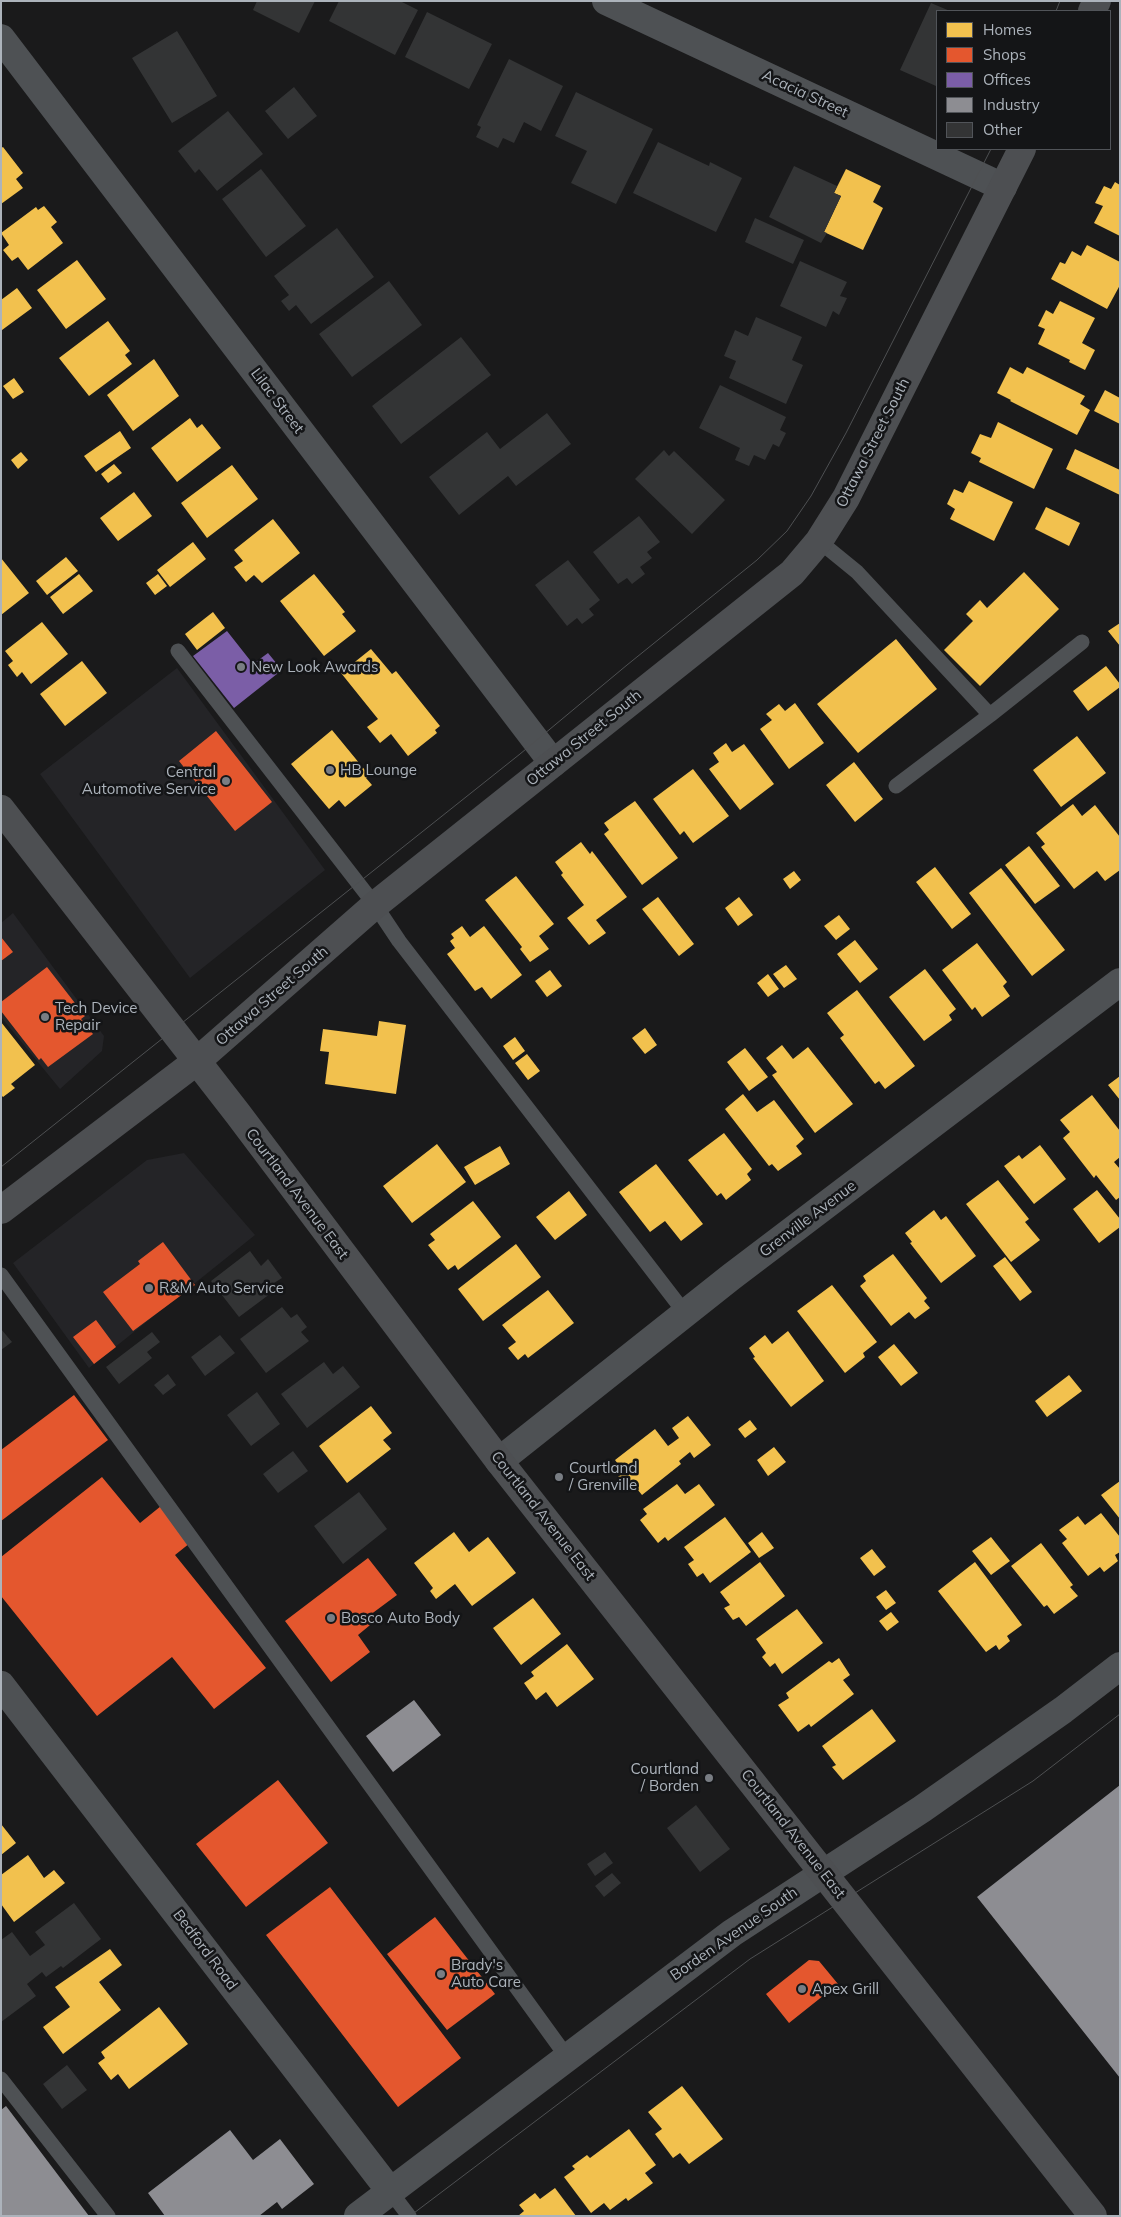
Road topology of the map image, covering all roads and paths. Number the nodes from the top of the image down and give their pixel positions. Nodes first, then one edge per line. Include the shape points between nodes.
1 (606, 1) edge
2 (1, 38) edge
3 (1022, 150) edge
4 (1003, 187) junction
5 (819, 541) junction
6 (1082, 642) dead end
7 (178, 651) dead end
8 (990, 716) junction
9 (554, 763) junction
10 (896, 786) dead end
11 (1, 809) edge
12 (375, 906) junction
13 (1120, 982) edge
14 (197, 1062) junction
15 (1, 1210) edge
16 (1, 1275) edge
17 (685, 1313) junction
18 (499, 1461) junction
19 (1120, 1666) edge
20 (1, 1685) edge
21 (824, 1872) junction
22 (567, 2057) junction
23 (1, 2079) edge
24 (390, 2191) junction
25 (108, 2216) edge
26 (358, 2216) edge
27 (409, 2216) edge
28 (1093, 2216) edge

1 - 4 street, Acacia Street
2 - 9 street, Lilac Street
3 - 4 main road, Ottawa Street South
4 - 5 main road, Ottawa Street South via 846,498
5 - 8 lane via 856,572
5 - 9 main road, Ottawa Street South via 792,573
6 - 8 lane
7 - 12 lane
8 - 10 lane
9 - 12 main road, Ottawa Street South
11 - 14 main road, Courtland Avenue East
12 - 14 main road, Ottawa Street South
12 - 17 lane via 398,941
13 - 17 street, Grenville Avenue
14 - 15 main road, Ottawa Street South
14 - 18 main road, Courtland Avenue East
16 - 22 lane
17 - 18 street, Grenville Avenue
18 - 21 main road, Courtland Avenue East
19 - 21 street, Borden Avenue South via 930,1804
20 - 24 street, Bedford Road
21 - 22 street, Borden Avenue South via 732,1933
21 - 28 main road, Courtland Avenue East
22 - 24 street, Borden Avenue South
23 - 25 lane
24 - 26 street, Borden Avenue South
24 - 27 lane, Bedford Road

